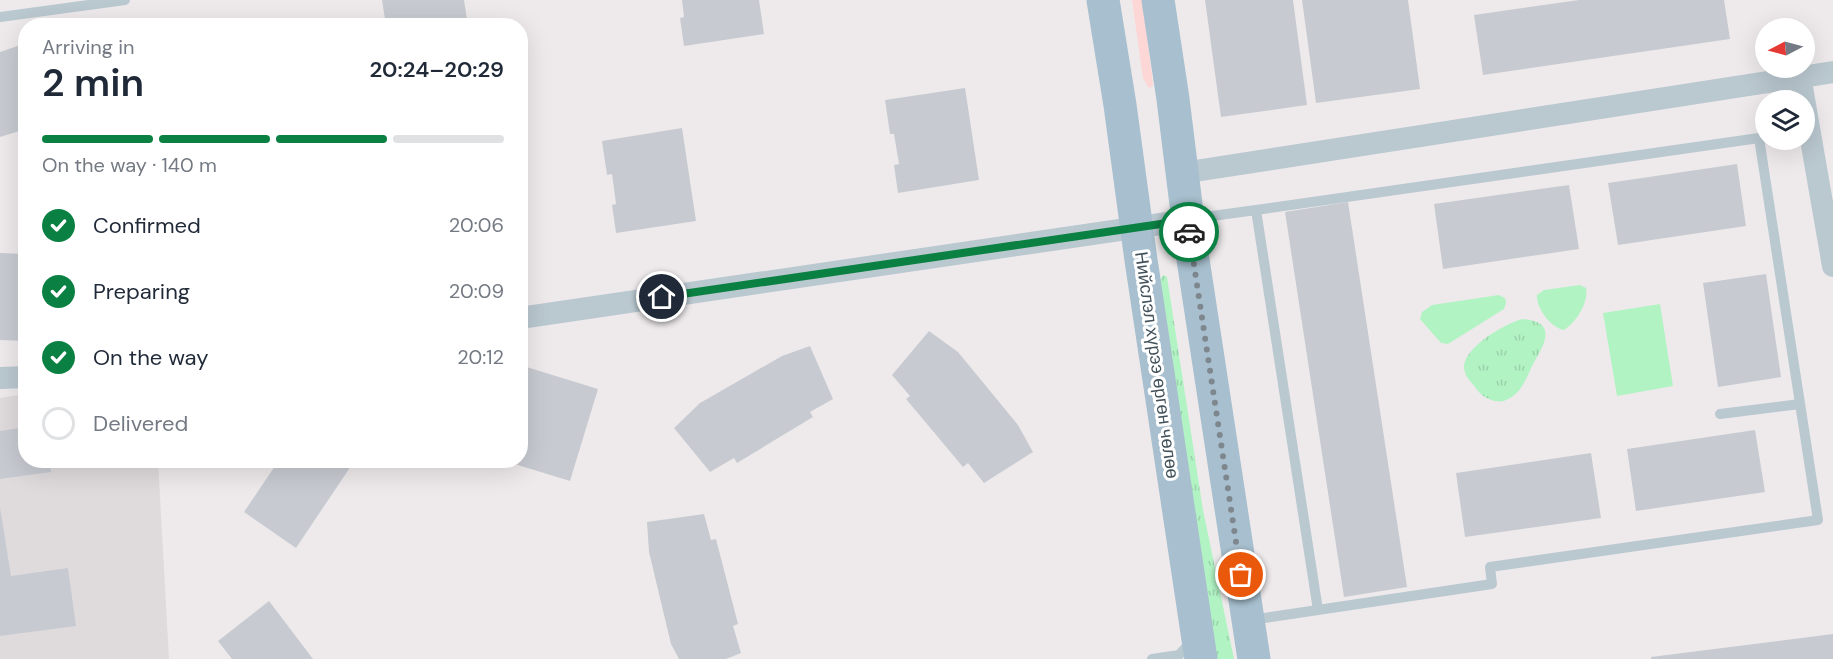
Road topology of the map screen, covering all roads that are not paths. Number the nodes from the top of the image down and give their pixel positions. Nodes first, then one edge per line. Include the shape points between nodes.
1 (124, 0) edge
2 (1103, 0) edge
3 (1158, 0) edge
4 (92, 2) edge
5 (0, 17) edge
6 (1833, 72) edge
7 (1815, 74) edge
8 (1787, 78) edge
9 (1800, 78) edge
10 (1182, 172) junction
11 (1130, 180) junction
12 (1256, 210) junction
13 (1188, 220) junction
14 (1137, 227) junction
15 (1833, 266) edge
16 (528, 317) edge
17 (18, 377) edge
18 (0, 378) edge
19 (1800, 404) junction
20 (1720, 414) dead end
21 (1318, 610) junction
22 (1248, 621) junction
23 (1199, 646) edge
24 (1152, 659) edge
25 (1254, 659) edge

1 - 4 lane
2 - 11 main road, Нийслэл хүрээ өргөн чөлөө
3 - 10 main road
4 - 5 lane
6 - 7 street
8 - 10 street
9 - 15 street
10 - 11 main road
10 - 13 main road
11 - 14 main road, Нийслэл хүрээ өргөн чөлөө
12 - 13 lane
12 - 19 lane via 1759,138
12 - 21 lane
13 - 14 street
13 - 22 main road
14 - 16 street
14 - 23 main road, Нийслэл хүрээ өргөн чөлөө
17 - 18 street
19 - 20 lane
19 - 21 lane via 1818,520 1490,567 1492,584
21 - 22 lane
22 - 25 main road
23 - 24 lane via 1188,647 1179,655

